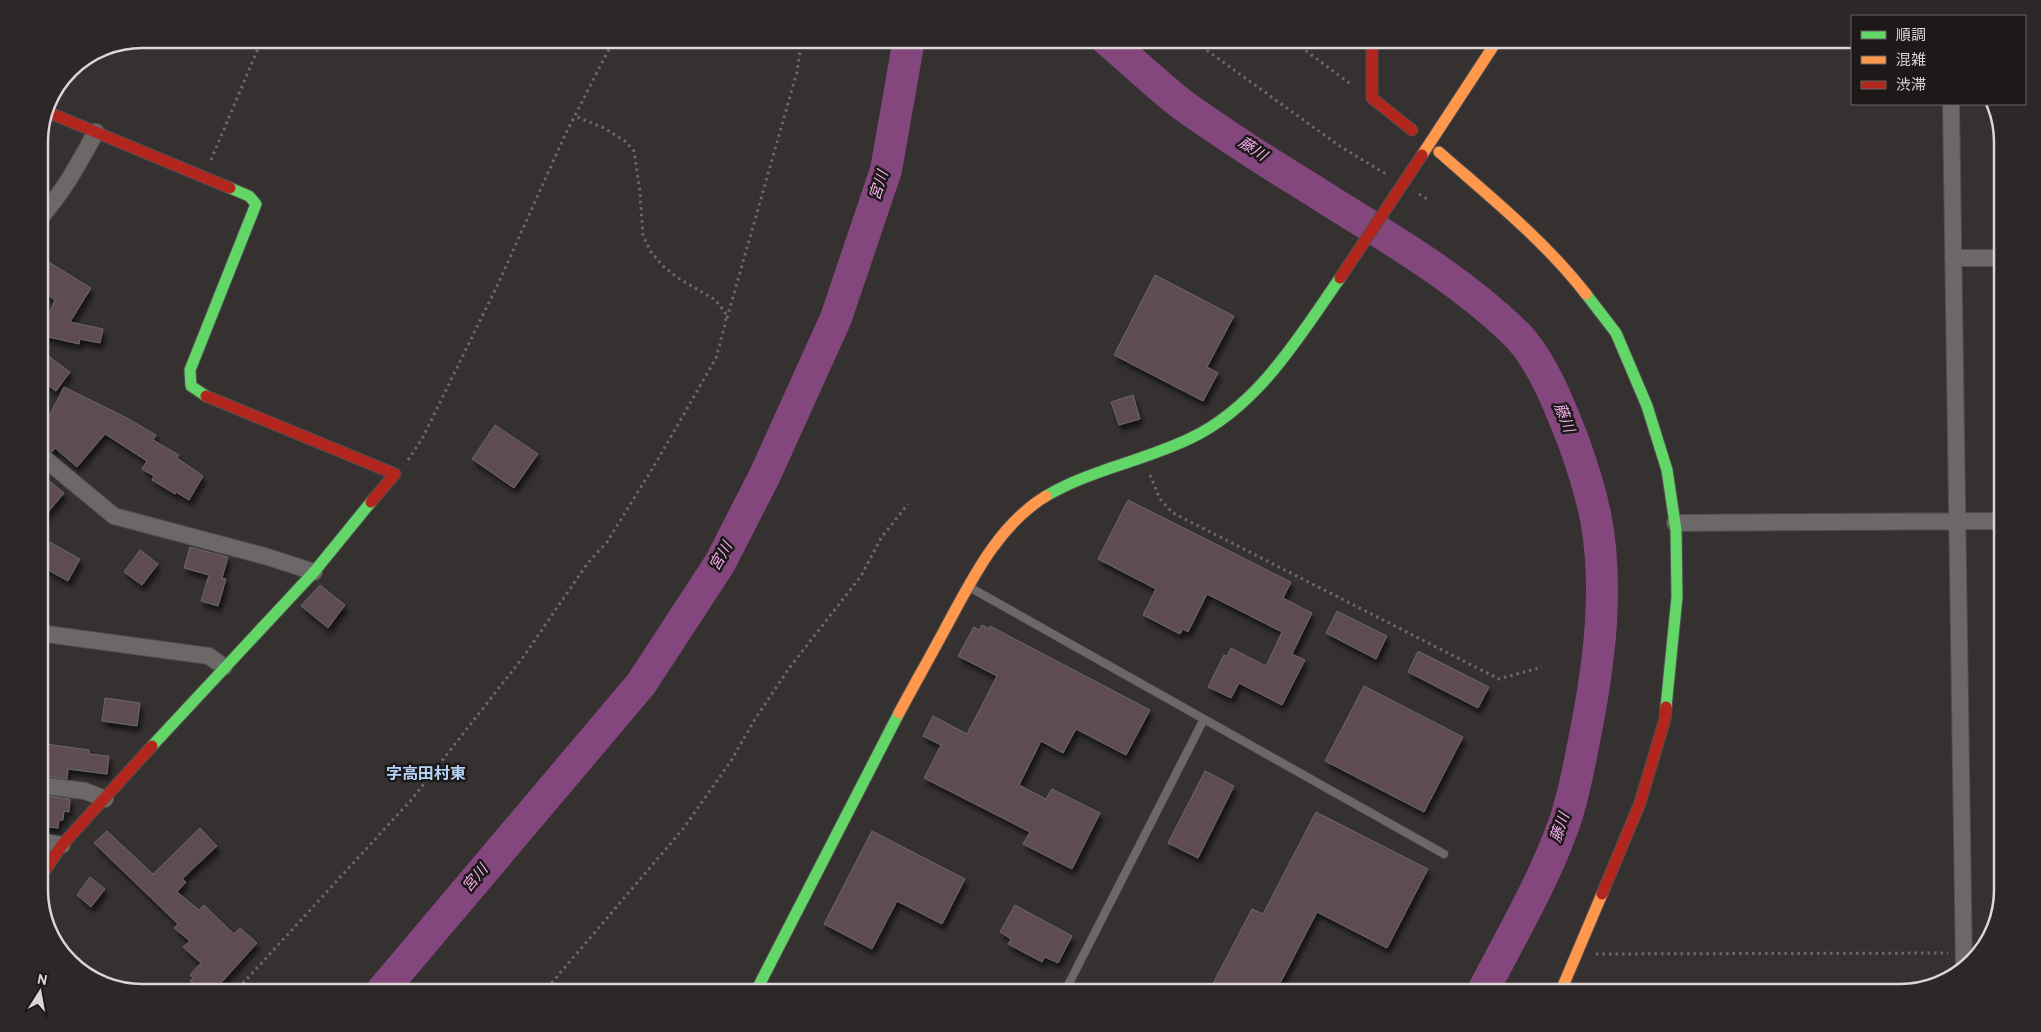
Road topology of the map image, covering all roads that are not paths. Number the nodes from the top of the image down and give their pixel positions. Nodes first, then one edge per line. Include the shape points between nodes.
1 (1372, 48) edge
2 (1492, 48) edge
3 (1951, 105) edge
4 (52, 114) edge
5 (1412, 130) dead end
6 (96, 132) junction
7 (1439, 152) dead end
8 (48, 209) edge
9 (1953, 258) junction
10 (1993, 258) edge
11 (48, 461) edge
12 (1994, 521) edge
13 (1957, 522) junction
14 (1675, 523) junction
15 (314, 572) junction
16 (969, 587) junction
17 (48, 634) edge
18 (224, 667) junction
19 (1204, 719) junction
20 (48, 786) edge
21 (105, 799) junction
22 (48, 843) edge
23 (62, 845) junction
24 (1444, 854) dead end
25 (48, 866) edge
26 (1964, 960) edge
27 (760, 984) edge
28 (1069, 984) edge
29 (1564, 984) edge

1 - 5 street via 1372,98
2 - 16 street, bridge via 1314,315 1264,381 1241,405 1191,438 1059,488 1025,511 994,543
3 - 9 street
4 - 6 street
6 - 8 street via 70,179
6 - 15 street via 249,196 256,204 190,370 192,386 207,397 395,474
7 - 14 street via 1491,196 1575,280 1616,334 1647,406 1667,470
9 - 10 street
9 - 13 street
11 - 15 street via 114,516
12 - 13 street
13 - 14 street
13 - 26 street
14 - 29 street via 1677,597 1664,719 1640,803
15 - 18 street
16 - 19 lane
16 - 27 street via 901,707
17 - 18 street via 209,656
18 - 21 street
19 - 24 lane
19 - 28 lane
20 - 21 street via 86,791
21 - 23 street
22 - 23 street
23 - 25 street

